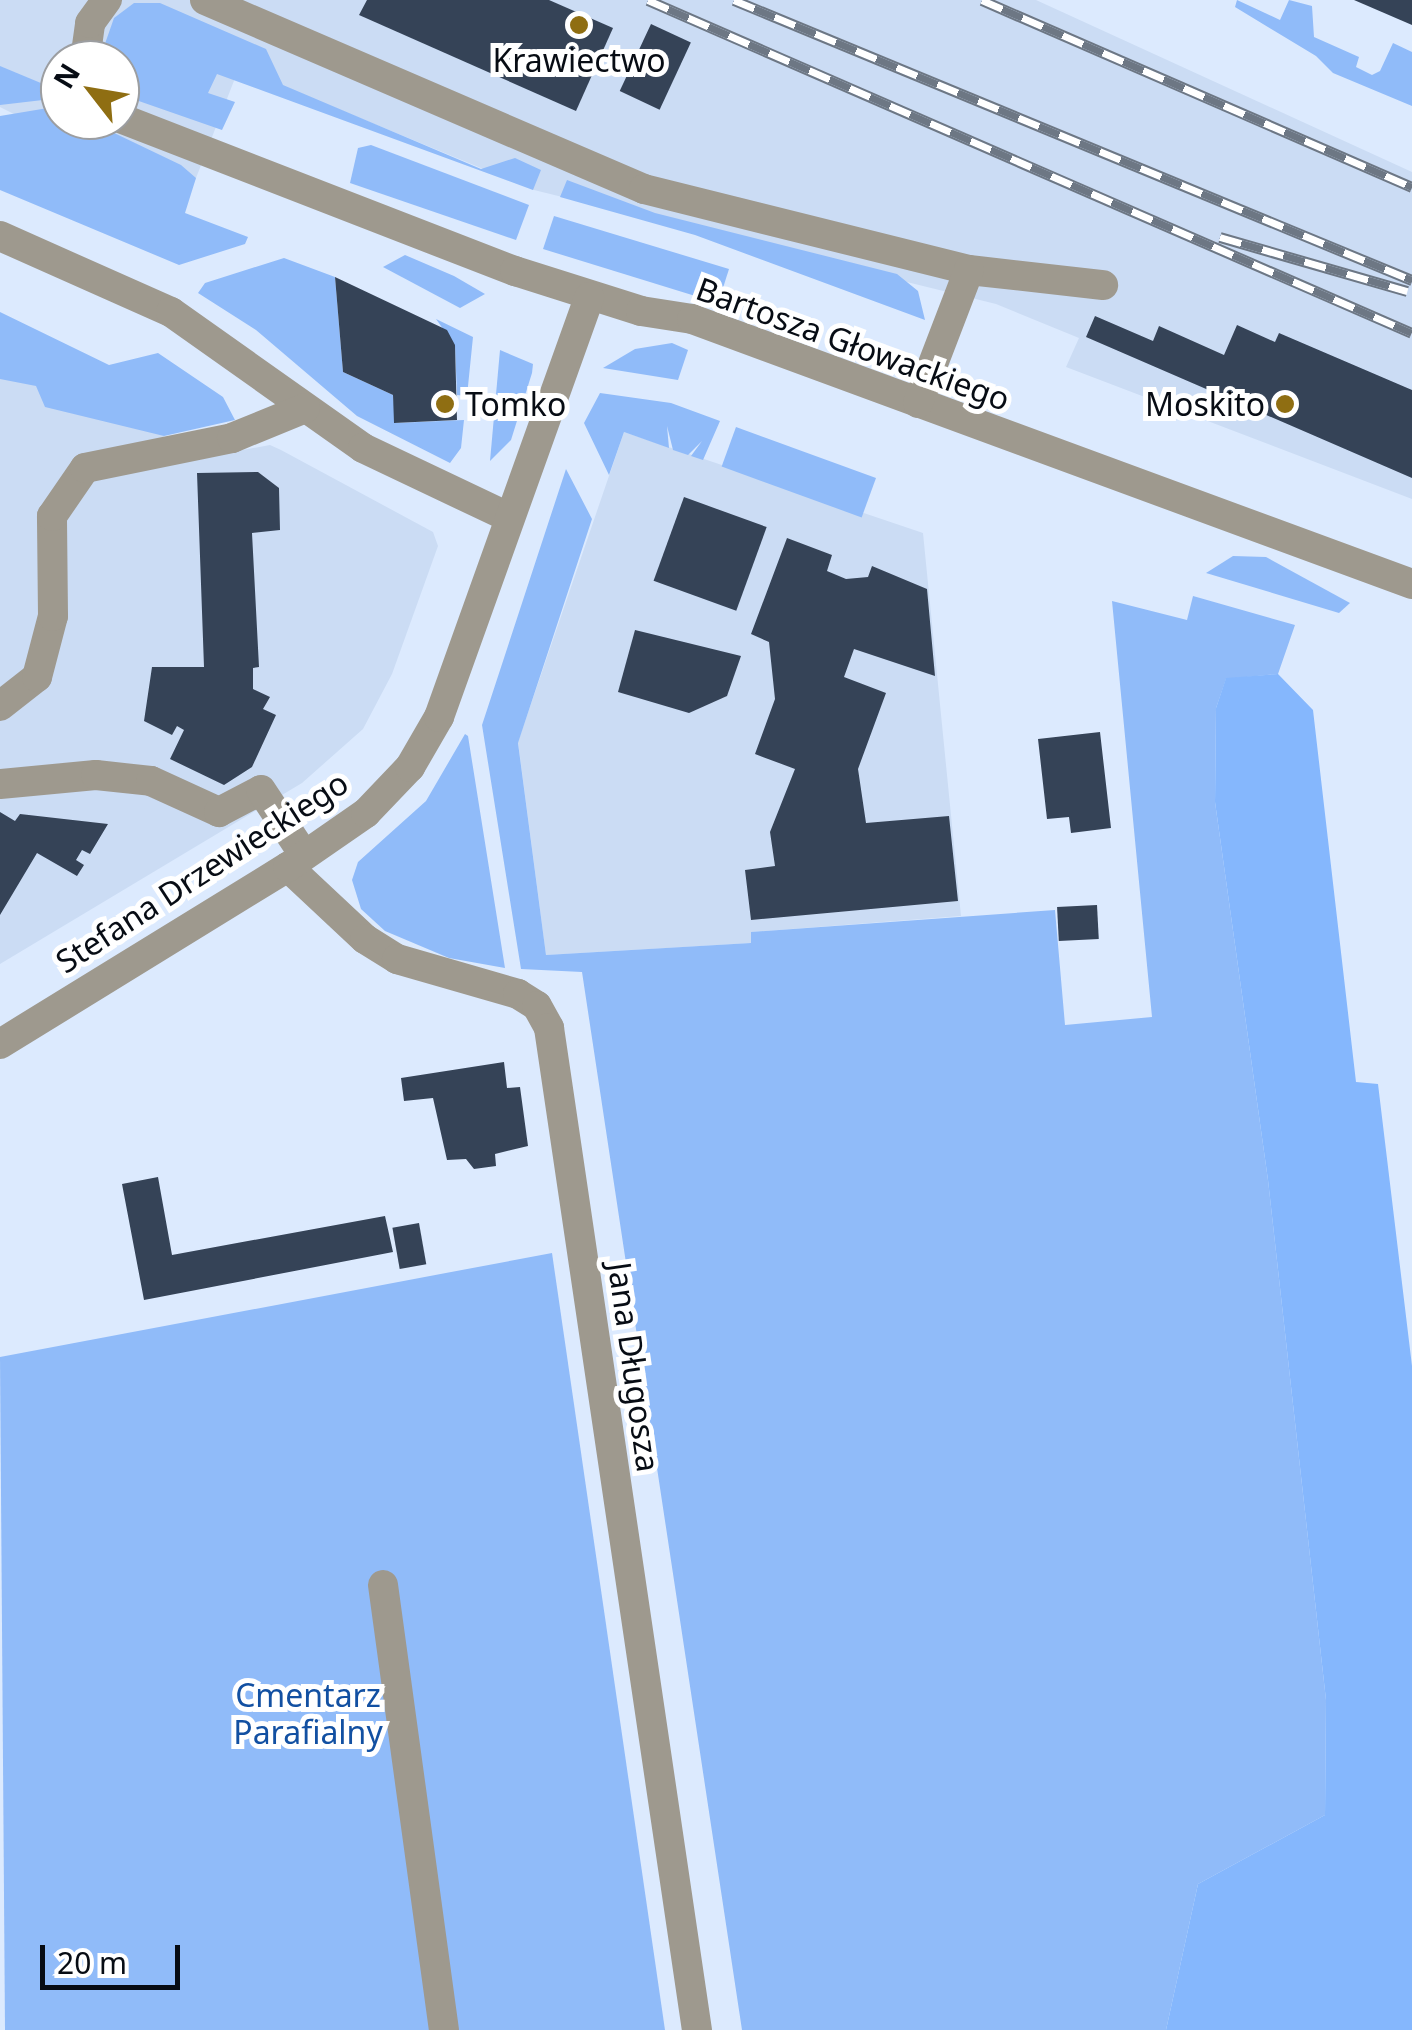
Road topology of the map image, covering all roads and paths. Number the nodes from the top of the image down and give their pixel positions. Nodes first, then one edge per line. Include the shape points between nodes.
1 (107, 0) edge
2 (205, 0) edge
3 (88, 40) edge
4 (140, 127) edge
5 (0, 236) edge
6 (969, 270) junction
7 (1103, 285) dead end
8 (589, 297) junction
9 (918, 402) junction
10 (306, 408) junction
11 (508, 516) junction
12 (1412, 584) edge
13 (0, 706) edge
14 (0, 784) edge
15 (296, 861) junction
16 (0, 1044) edge
17 (383, 1585) dead end
18 (444, 2030) edge
19 (697, 2030) edge

1 - 3 street via 90,23
2 - 6 street via 644,189
4 - 8 street, Bartosza Głowackiego
5 - 10 street via 171,312
6 - 7 street
6 - 9 street
8 - 9 street, Bartosza Głowackiego via 692,319
8 - 11 street, Stefana Drzewieckiego
9 - 12 street, Bartosza Głowackiego
10 - 11 street via 363,448
10 - 13 street via 232,438 85,468 52,516 53,616 37,677
11 - 15 street, Stefana Drzewieckiego via 439,716 410,766 366,813
14 - 15 street, Jana Długosza via 96,775 151,781 219,812 261,790
15 - 16 street, Stefana Drzewieckiego
15 - 19 street, Jana Długosza via 381,949 433,973 518,994 537,1006 549,1028
17 - 18 street

